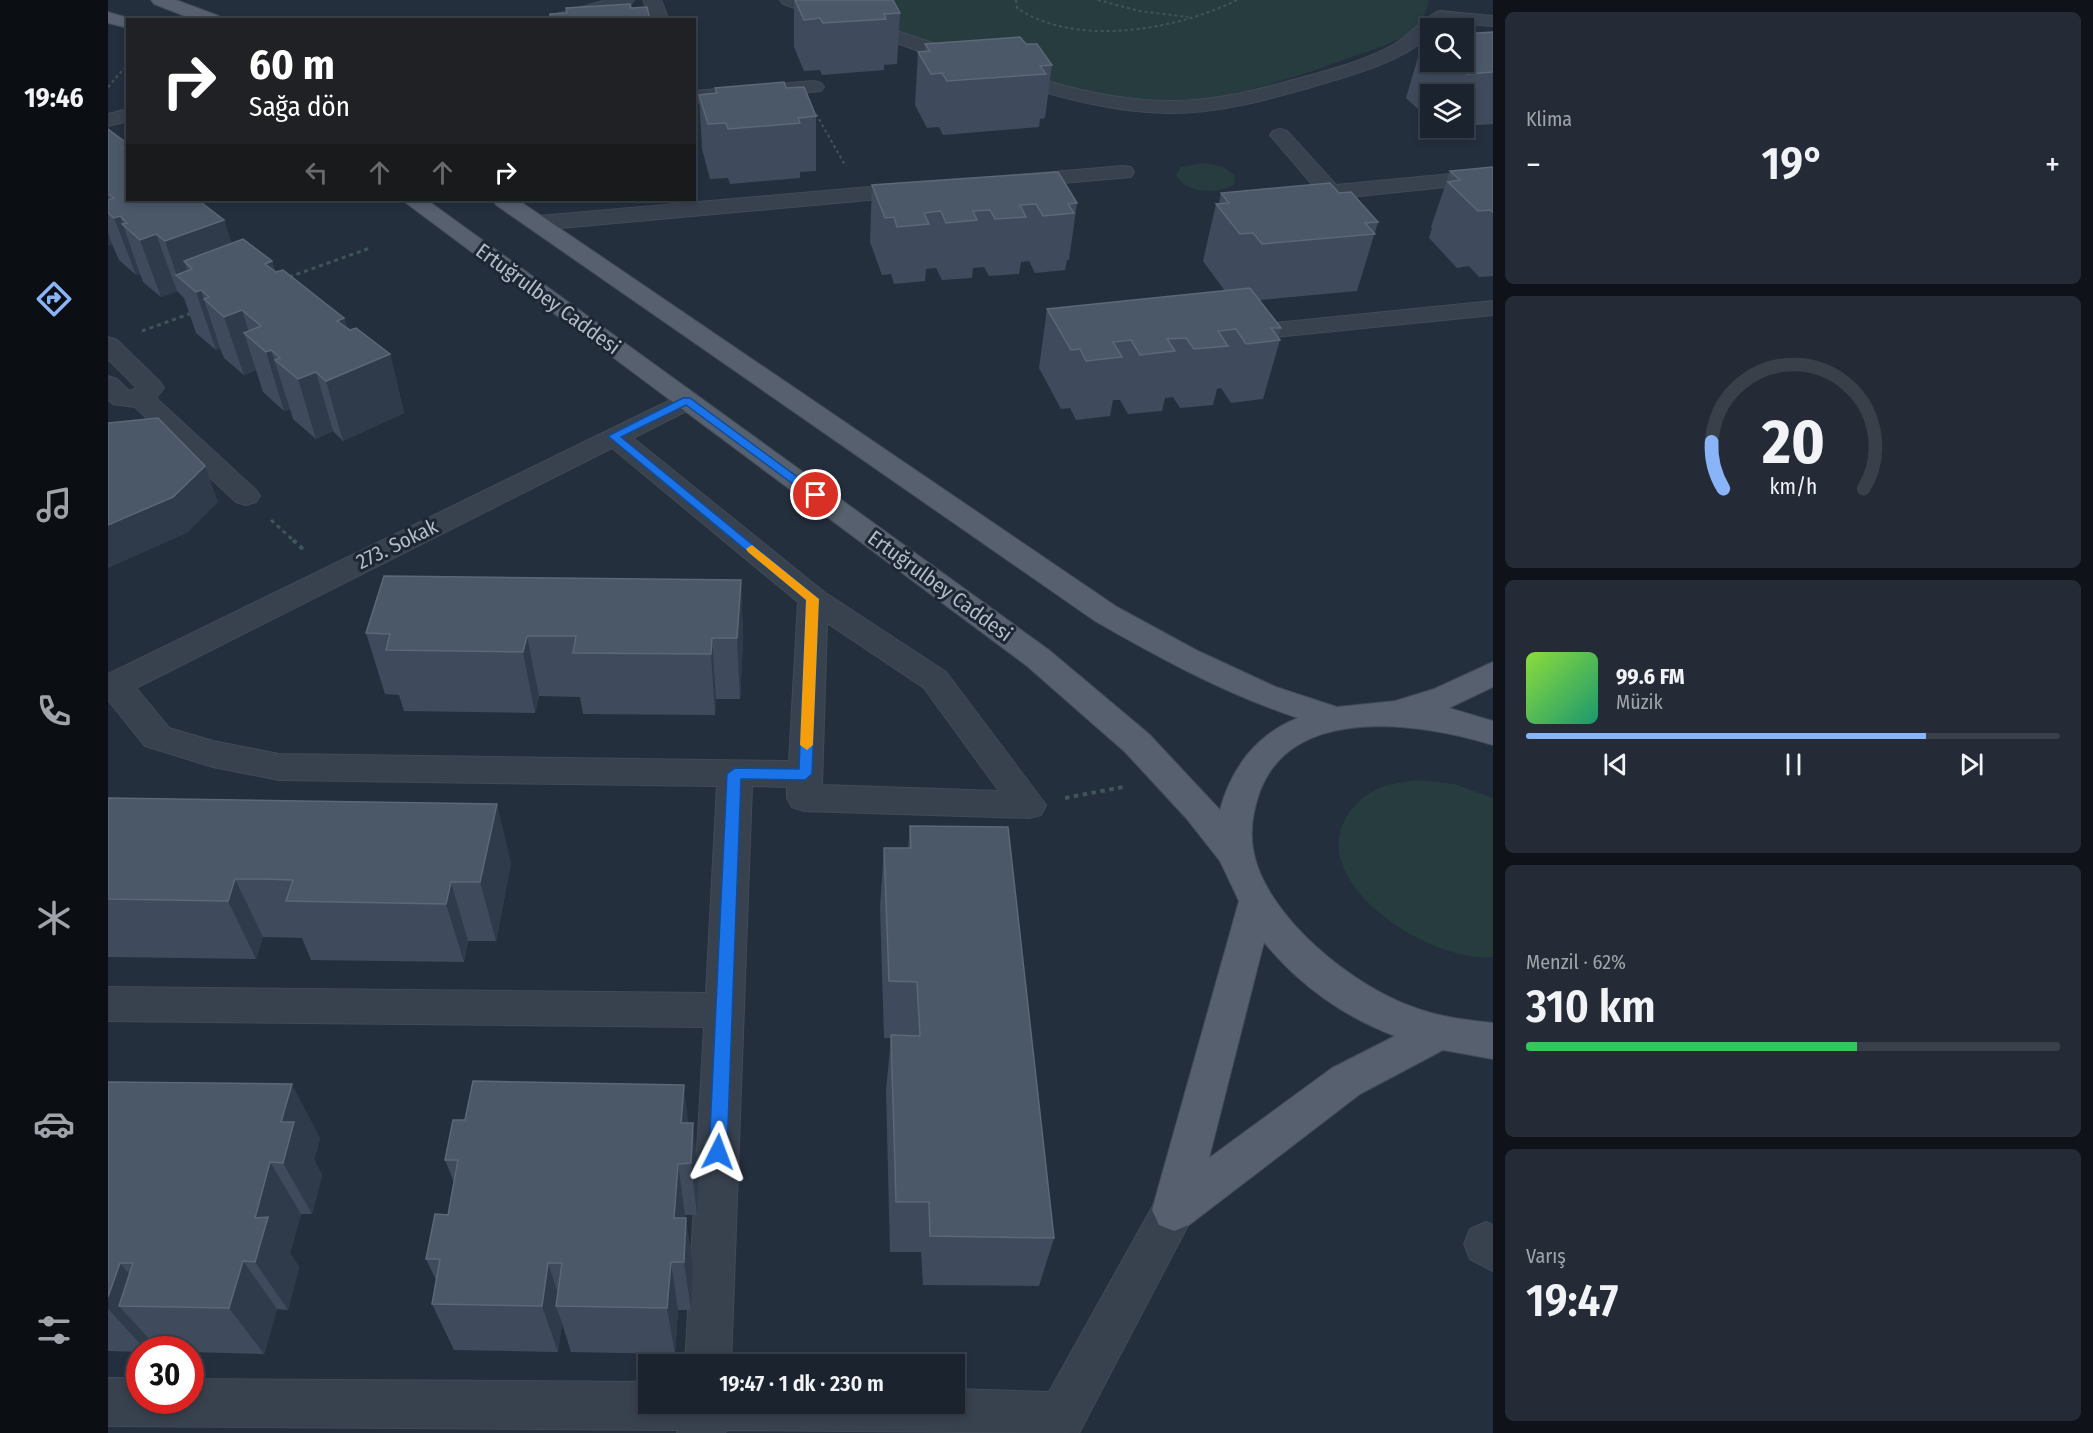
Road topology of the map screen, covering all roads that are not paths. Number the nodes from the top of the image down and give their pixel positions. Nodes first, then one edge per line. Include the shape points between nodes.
1 (160, 0) edge
2 (625, 0) edge
3 (652, 0) edge
4 (789, 0) edge
5 (1439, 8) edge
6 (108, 17) edge
7 (208, 18) edge
8 (563, 18) edge
9 (659, 18) edge
10 (1493, 21) edge
11 (126, 22) edge
12 (808, 87) road end
13 (696, 98) edge
14 (126, 116) edge
15 (108, 120) edge
16 (1280, 135) dead end
17 (1123, 171) dead end
18 (1493, 176) edge
19 (993, 183) edge
20 (933, 188) edge
21 (414, 201) edge
22 (505, 201) edge
23 (539, 224) junction
24 (1493, 308) edge
25 (1218, 336) edge
26 (108, 345) edge
27 (108, 384) edge
28 (142, 399) junction
29 (687, 400) junction
30 (614, 436) junction
31 (246, 496) road end
32 (813, 599) junction
33 (1493, 673) edge
34 (112, 686) edge
35 (1398, 712) junction
36 (1334, 718) junction
37 (1493, 733) edge
38 (735, 774) junction
39 (805, 774) junction
40 (1236, 855) junction
41 (1256, 903) junction
42 (108, 1004) edge
43 (724, 1010) junction
44 (1440, 1032) junction
45 (1493, 1041) edge
46 (1174, 1210) junction
47 (708, 1354) edge
48 (108, 1402) edge
49 (638, 1402) edge
50 (897, 1414) edge
51 (1057, 1424) edge

1 - 7 main road
2 - 8 street
3 - 9 street
4 - 5 street via 1052,90 1101,102 1150,107 1245,100 1392,54 1425,34
5 - 10 street
6 - 11 main road
12 - 13 street
14 - 15 street
16 - 18 street via 1331,192
17 - 19 street
20 - 23 street
21 - 29 main road, Ertuğrulbey Caddesi
22 - 23 main road
23 - 36 main road via 1106,614 1185,658 1264,695
24 - 25 street
26 - 28 street via 151,388
27 - 28 street via 122,398
28 - 31 street via 152,423
29 - 30 street, 273. Sokak
29 - 40 main road, Ertuğrulbey Caddesi via 1038,658 1137,743
30 - 32 street
30 - 34 street, 273. Sokak
32 - 39 street
32 - 39 street via 934,680 1029,805 804,798
33 - 35 main road via 1445,698
34 - 38 street via 157,737 213,754 279,767
35 - 36 main road via 1364,712
35 - 37 main road via 1454,720
36 - 40 main road via 1287,736 1254,767 1236,807
38 - 39 street
38 - 43 street
40 - 41 main road
41 - 44 main road via 1289,947 1336,986 1392,1017
41 - 46 main road
42 - 43 street
43 - 47 street
44 - 45 main road
44 - 46 main road via 1346,1081
46 - 51 street
48 - 49 street
50 - 51 street

